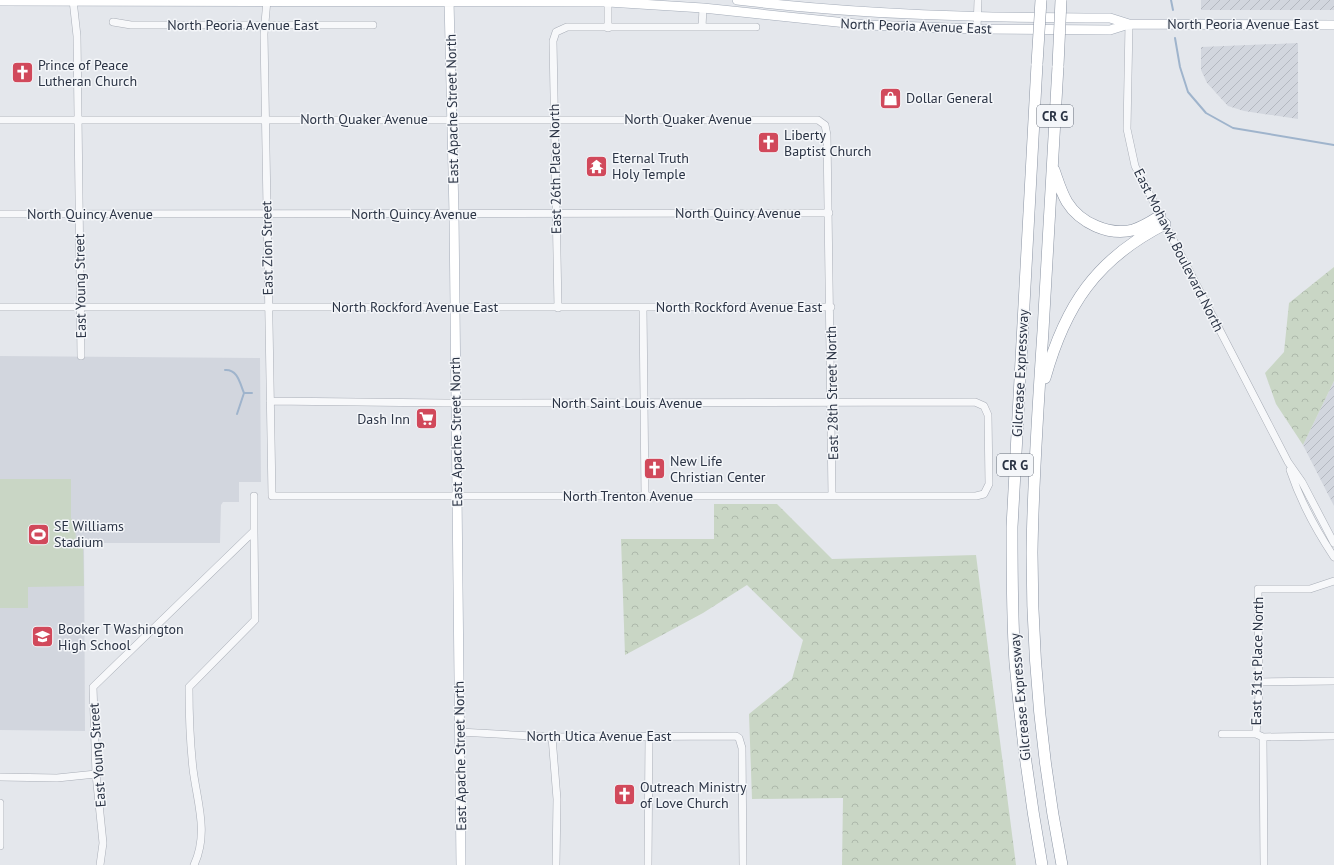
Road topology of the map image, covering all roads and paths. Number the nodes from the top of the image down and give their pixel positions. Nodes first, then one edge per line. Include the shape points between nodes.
1 (73, 0) edge
2 (266, 0) edge
3 (449, 0) edge
4 (737, 0) edge
5 (978, 0) edge
6 (1041, 0) edge
7 (1061, 0) edge
8 (0, 1) edge
9 (608, 1) edge
10 (703, 8) junction
11 (977, 18) junction
12 (113, 22) dead end
13 (1128, 24) junction
14 (265, 25) junction
15 (373, 25) dead end
16 (1334, 25) edge
17 (702, 27) junction
18 (756, 27) dead end
19 (608, 28) junction
20 (977, 29) junction
21 (266, 119) junction
22 (451, 119) junction
23 (0, 120) edge
24 (78, 120) junction
25 (554, 120) junction
26 (823, 123) joint
27 (1052, 166) junction
28 (78, 213) junction
29 (267, 213) junction
30 (555, 213) junction
31 (829, 213) junction
32 (0, 214) edge
33 (454, 214) junction
34 (1163, 220) junction
35 (0, 307) edge
36 (80, 307) junction
37 (268, 307) junction
38 (644, 307) junction
39 (831, 307) junction
40 (455, 308) junction
41 (558, 308) junction
42 (81, 356) dead end
43 (1039, 400) junction
44 (270, 402) junction
45 (832, 402) junction
46 (456, 403) junction
47 (644, 403) junction
48 (1288, 462) junction
49 (984, 494) joint
50 (645, 495) junction
51 (254, 496) dead end
52 (272, 496) joint
53 (832, 496) junction
54 (457, 497) junction
55 (254, 531) junction
56 (1334, 543) edge
57 (1334, 557) edge
58 (1334, 582) edge
59 (1334, 681) edge
60 (1258, 682) junction
61 (459, 732) junction
62 (1222, 734) dead end
63 (1259, 735) junction
64 (649, 736) junction
65 (1334, 736) edge
66 (552, 737) junction
67 (96, 774) junction
68 (0, 777) edge
69 (0, 803) edge
70 (0, 846) edge
71 (100, 865) edge
72 (194, 865) edge
73 (461, 865) edge
74 (556, 865) edge
75 (648, 865) edge
76 (743, 865) edge
77 (1042, 865) edge
78 (1062, 865) edge
79 (1264, 865) edge

1 - 2 main road, North Peoria Avenue East
1 - 8 main road, North Peoria Avenue East
1 - 24 street, East Young Street via 77,36
2 - 3 main road, North Peoria Avenue East
2 - 14 street, East Zion Street
3 - 9 main road, North Peoria Avenue East
3 - 22 main road, East Apache Street North
4 - 11 main road, North Peoria Avenue East via 818,9
5 - 11 street
6 - 77 highway, Gilcrease Expressway / CR G, bridge via 1013,511 1012,579 1015,663 1028,785
7 - 27 highway, Gilcrease Expressway / CR G, bridge
9 - 10 main road, North Peoria Avenue East
9 - 19 street
10 - 17 street
10 - 20 main road, North Peoria Avenue East via 866,25
11 - 13 main road, North Peoria Avenue East via 1110,18
11 - 20 street
12 - 14 street, North Peoria Avenue East via 131,25
13 - 16 main road, North Peoria Avenue East
13 - 20 main road, North Peoria Avenue East via 1110,30
13 - 34 street, East Mohawk Boulevard North via 1127,129 1135,166
14 - 15 street, North Peoria Avenue East
14 - 21 street, East Zion Street
17 - 18 street
17 - 19 street
19 - 25 street, East 26th Place North via 564,28 556,32 553,41
21 - 22 street, North Quaker Avenue
21 - 24 street, North Quaker Avenue
21 - 29 street, East Zion Street
22 - 25 street, North Quaker Avenue
22 - 33 main road, East Apache Street North
23 - 24 street, North Quaker Avenue
24 - 28 street, East Young Street
25 - 26 street, North Quaker Avenue via 811,119
25 - 30 street, East 26th Place North
26 - 31 street, East 28th Street North via 828,135
27 - 34 highway via 1068,203 1079,216 1091,224 1107,230 1127,231
27 - 43 highway, Gilcrease Expressway / CR G
28 - 29 street, North Quincy Avenue
28 - 32 street, North Quincy Avenue
28 - 36 street, East Young Street
29 - 33 street, North Quincy Avenue
29 - 37 street, East Zion Street
30 - 31 street, North Quincy Avenue
30 - 33 street, North Quincy Avenue
30 - 41 street, East 26th Place North
31 - 39 street, East 28th Street North
33 - 40 main road, East Apache Street North
34 - 43 highway via 1104,267 1083,292 1059,334
34 - 48 street, East Mohawk Boulevard North
35 - 36 street, North Rockford Avenue East
36 - 37 street, North Rockford Avenue East
36 - 42 street, East Young Street
37 - 40 street, North Rockford Avenue East
37 - 44 street, East Zion Street
38 - 39 street, North Rockford Avenue East
38 - 41 street, North Rockford Avenue East
38 - 47 street
39 - 45 street, East 28th Street North
40 - 41 street, North Rockford Avenue East
40 - 46 main road, East Apache Street North
43 - 78 highway, Gilcrease Expressway / CR G via 1033,514 1034,632 1042,732 1053,820
44 - 46 street, North Saint Louis Avenue
44 - 52 street, East Zion Street
45 - 47 street, North Saint Louis Avenue
45 - 49 street, North Saint Louis Avenue via 975,402 984,406 988,414 989,484
45 - 53 street, East 28th Street North
46 - 47 street, North Saint Louis Avenue
46 - 54 main road, East Apache Street North
47 - 50 street
48 - 56 street, East Mohawk Boulevard North via 1302,482
48 - 57 street, East Mohawk Boulevard North via 1298,492
49 - 53 street, North Trenton Avenue
50 - 53 street, North Trenton Avenue
50 - 54 street, North Trenton Avenue
51 - 55 street
52 - 54 street, North Trenton Avenue
54 - 61 main road, East Apache Street North
55 - 67 street, East Young Street via 93,687
55 - 72 street via 255,620 189,687 193,768 202,831 201,845
58 - 60 street, East 31st Place North via 1310,589 1258,589
59 - 60 street
60 - 63 street, East 31st Place North
61 - 66 street, North Utica Avenue East
61 - 73 main road, East Apache Street North
62 - 63 street
63 - 65 street
63 - 79 street, East 31st Place North
64 - 66 street, North Utica Avenue East
64 - 75 street
64 - 76 street, North Utica Avenue East via 733,735 739,738 742,748
66 - 74 street via 557,799
67 - 68 street via 57,778
67 - 71 street, East Young Street via 103,843
69 - 70 street

